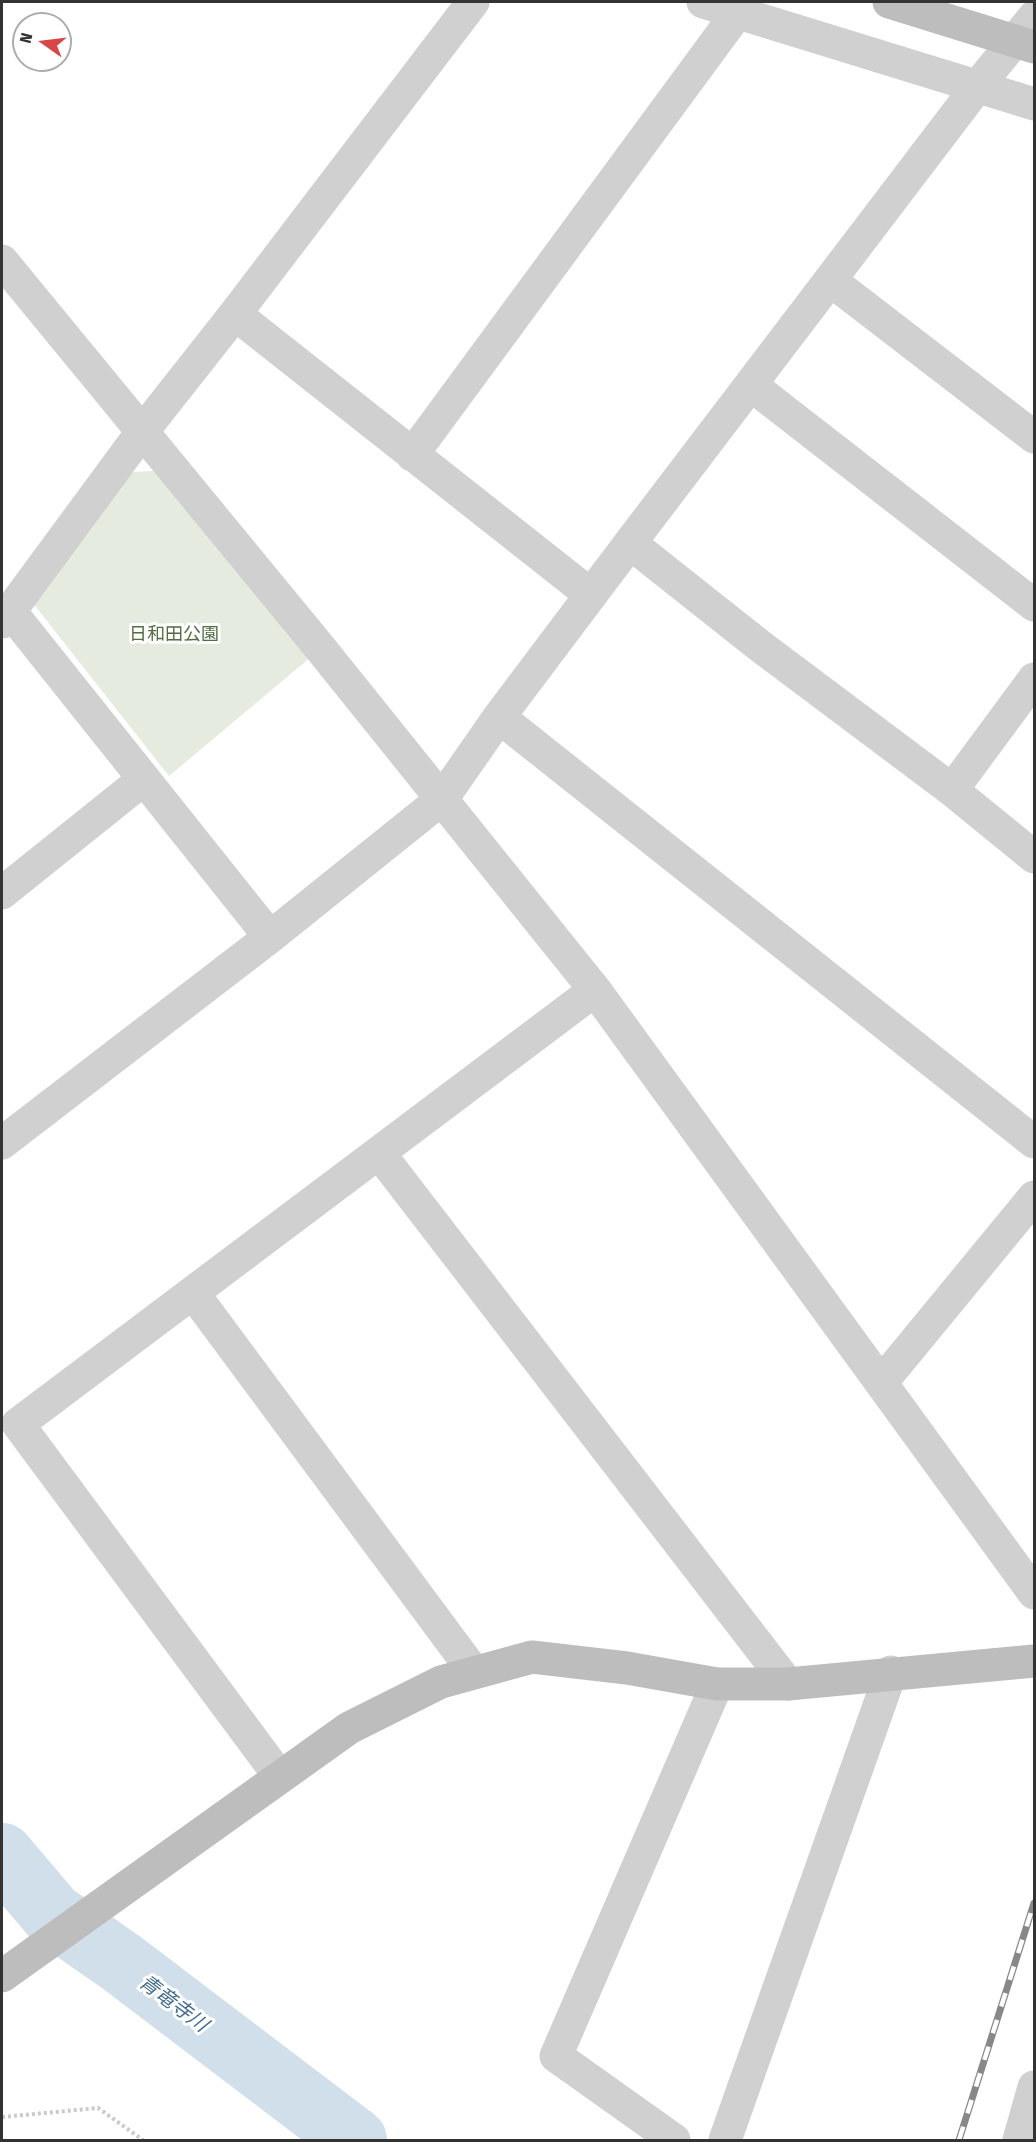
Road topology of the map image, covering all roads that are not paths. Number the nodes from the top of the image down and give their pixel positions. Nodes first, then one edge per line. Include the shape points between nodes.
1 (473, 2) edge
2 (703, 2) edge
3 (889, 2) edge
4 (738, 12) junction
5 (1035, 17) edge
6 (1035, 47) edge
7 (977, 87) junction
8 (1035, 104) edge
9 (2, 261) edge
10 (830, 280) junction
11 (235, 314) junction
12 (751, 385) junction
13 (142, 432) junction
14 (1035, 437) edge
15 (412, 455) junction
16 (630, 543) junction
17 (591, 595) junction
18 (1035, 605) edge
19 (6, 617) edge
20 (1035, 680) edge
21 (499, 717) junction
22 (144, 779) junction
23 (952, 790) junction
24 (441, 799) junction
25 (1035, 857) edge
26 (2, 893) edge
27 (270, 937) junction
28 (595, 990) junction
29 (1035, 1142) edge
30 (2, 1143) edge
31 (380, 1153) junction
32 (1035, 1197) edge
33 (193, 1293) junction
34 (881, 1383) junction
35 (1035, 1593) edge
36 (1035, 1661) edge
37 (474, 1672) junction
38 (891, 1672) junction
39 (717, 1684) junction
40 (788, 1684) junction
41 (280, 1777) junction
42 (8, 1970) edge
43 (1035, 2086) edge
44 (675, 2140) edge
45 (725, 2140) edge
46 (1019, 2140) edge

1 - 11 street
2 - 4 street
3 - 6 street, bridge
4 - 7 street
4 - 15 street
5 - 7 street
7 - 8 street
7 - 10 street
9 - 13 street
10 - 12 street
10 - 14 street
11 - 13 street
11 - 15 street
12 - 16 street
12 - 18 street
13 - 19 street
13 - 24 street
15 - 17 street
16 - 17 street
16 - 23 street
17 - 21 street
19 - 22 street
20 - 23 street
21 - 24 street
21 - 29 street
22 - 26 street
22 - 27 street
23 - 25 street
24 - 27 street
24 - 28 street
27 - 30 street
28 - 31 street
28 - 34 street
31 - 33 street
31 - 40 street
32 - 34 street
33 - 37 street
33 - 41 street via 18,1424
34 - 35 street
36 - 38 street
37 - 39 street via 532,1657
37 - 41 street via 441,1682 349,1728
38 - 40 street
38 - 45 street
39 - 40 street
39 - 44 street via 556,2056
41 - 42 street
43 - 46 street

